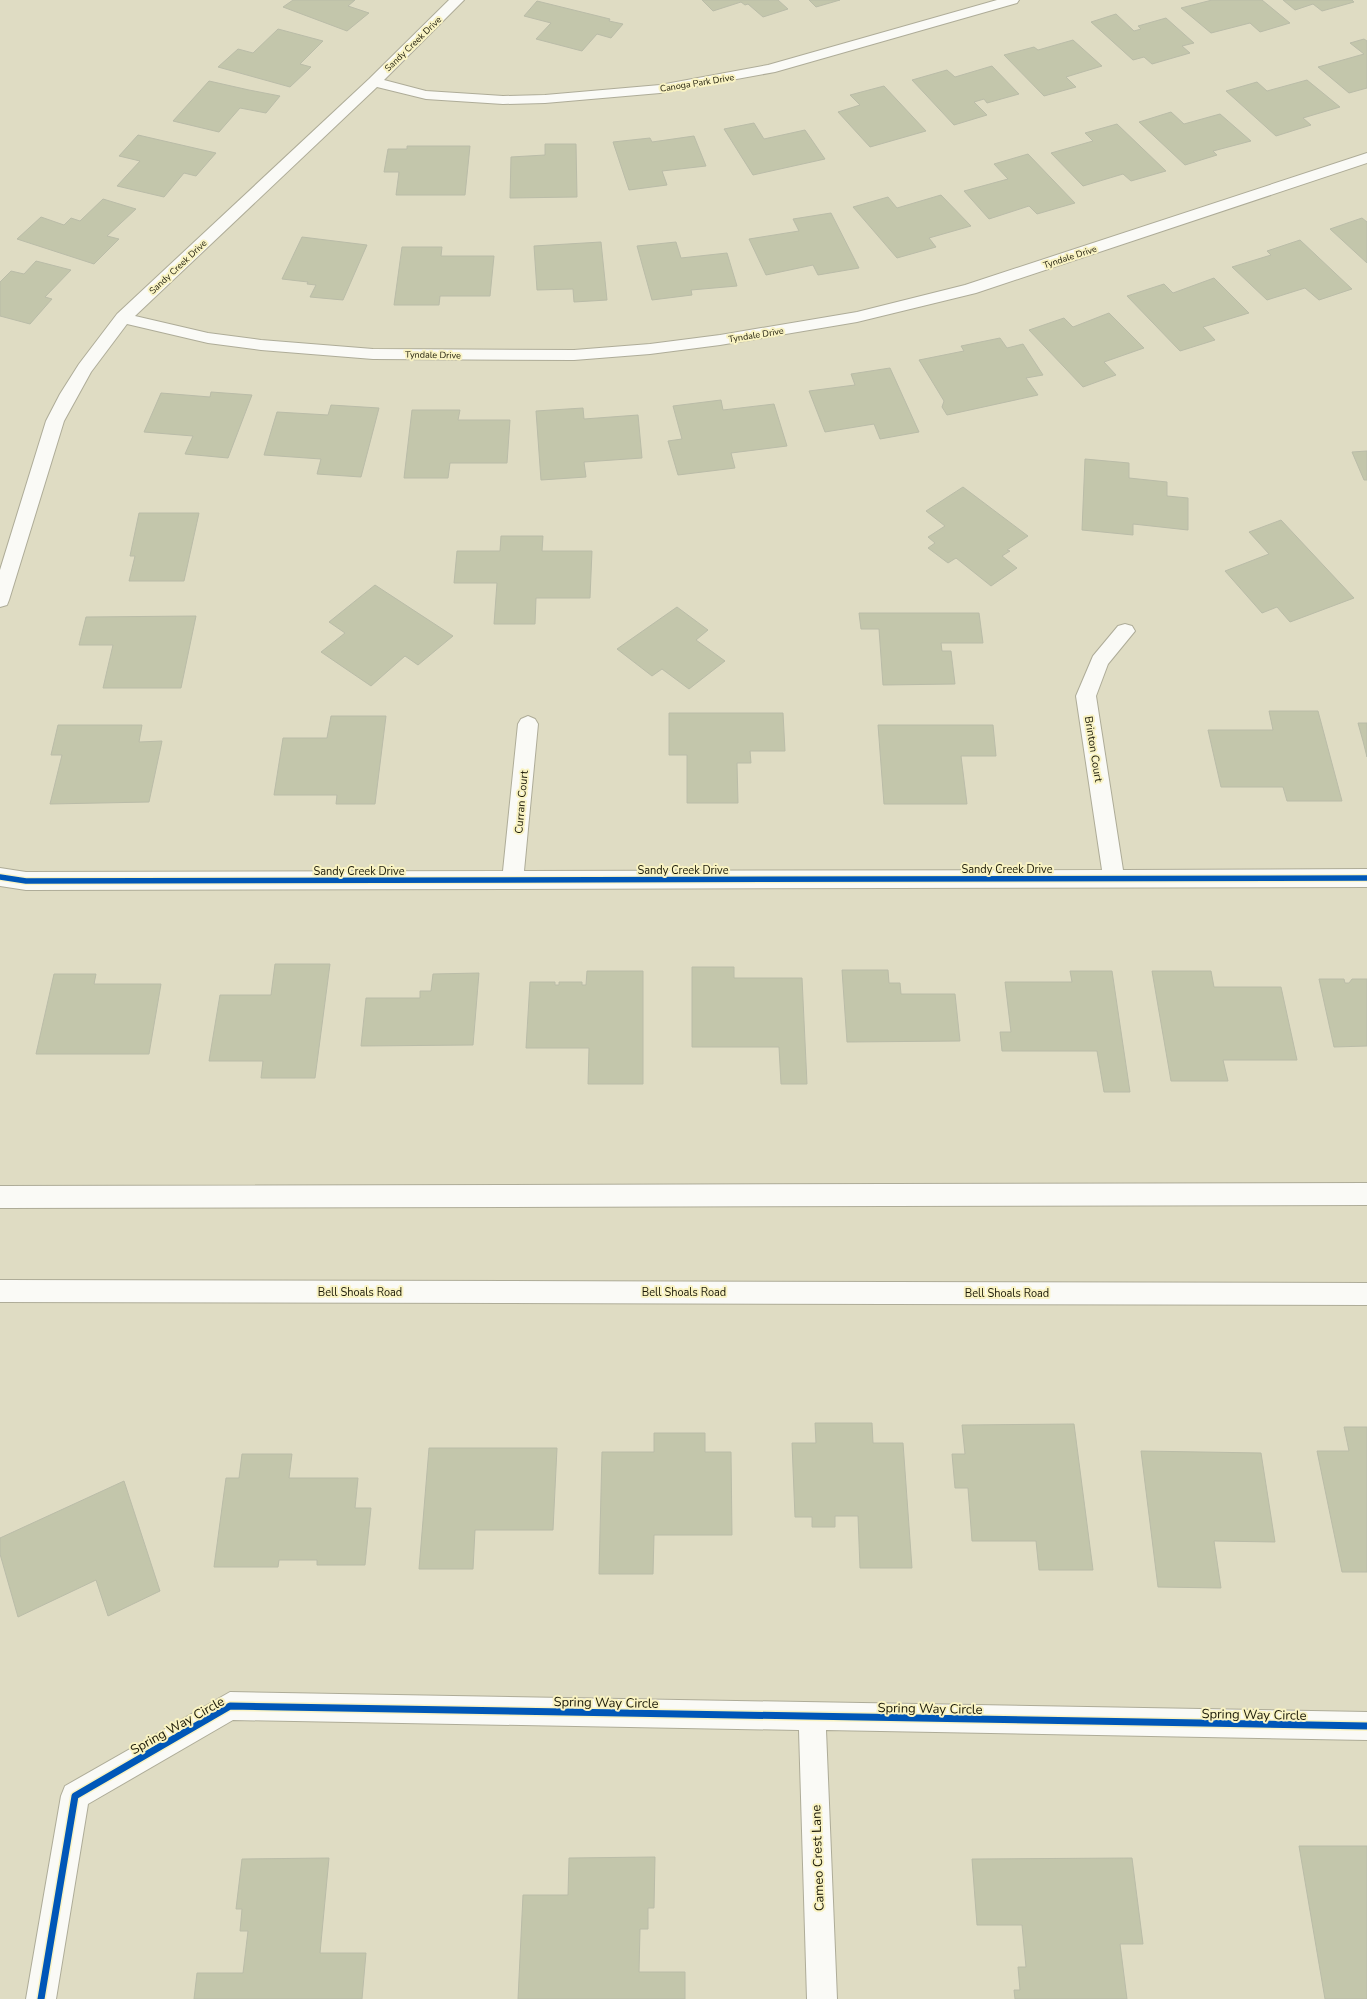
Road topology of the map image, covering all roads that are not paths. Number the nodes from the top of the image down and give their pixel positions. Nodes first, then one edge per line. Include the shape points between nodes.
1 (457, 0) edge
2 (1012, 0) edge
3 (374, 82) junction
4 (1367, 158) edge
5 (123, 318) junction
6 (0, 600) edge
7 (1125, 631) dead end
8 (528, 724) dead end
9 (0, 877) edge
10 (1114, 878) junction
11 (1367, 878) edge
12 (514, 880) junction
13 (1367, 1194) edge
14 (0, 1197) edge
15 (0, 1291) edge
16 (1367, 1294) edge
17 (812, 1717) junction
18 (1367, 1726) edge
19 (41, 1999) edge
20 (822, 1999) edge

1 - 3 street, Sandy Creek Drive
2 - 3 street, Canoga Park Drive via 783,66 660,89 545,99 464,99 426,95
3 - 5 street, Sandy Creek Drive
4 - 5 street, Tyndale Drive via 970,290 857,317 720,340 574,355 405,355 261,345 208,338
5 - 6 street, Sandy Creek Drive via 84,368 58,415
7 - 10 street, Brinton Court via 1100,661 1086,696
8 - 12 street, Curran Court
9 - 12 street, Sandy Creek Drive via 26,880
10 - 11 street, Sandy Creek Drive
10 - 12 street, Sandy Creek Drive
13 - 14 street
15 - 16 street, Bell Shoals Road
17 - 18 street, Spring Way Circle
17 - 19 street, Spring Way Circle via 230,1706 75,1796
17 - 20 street, Cameo Crest Lane

